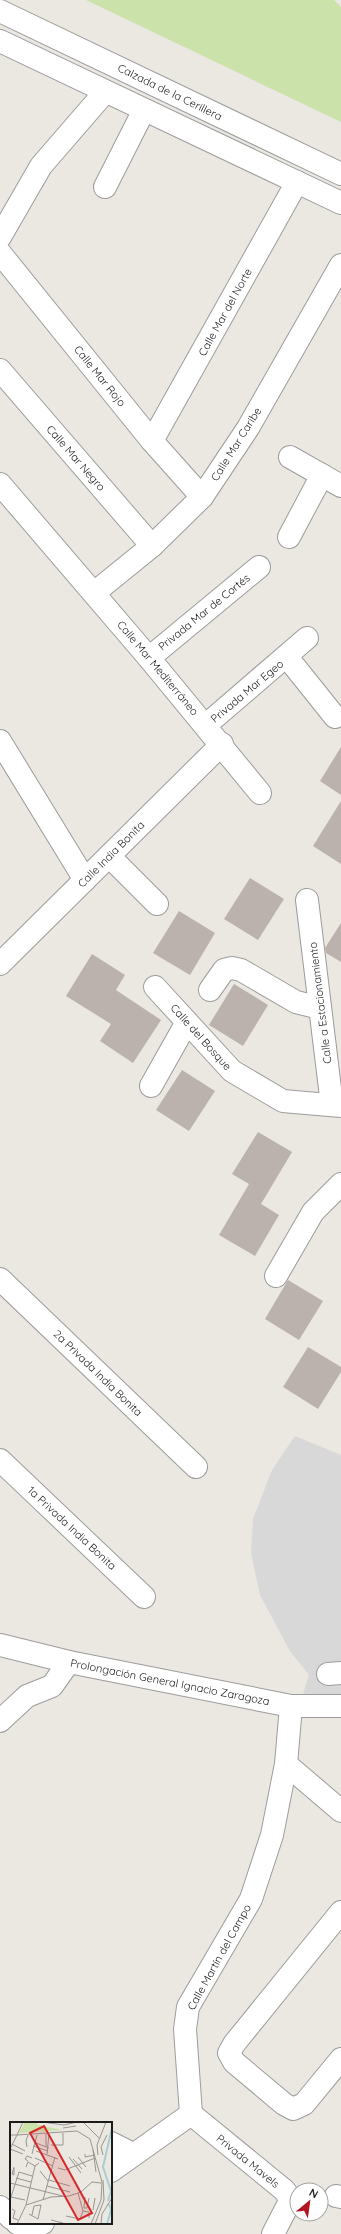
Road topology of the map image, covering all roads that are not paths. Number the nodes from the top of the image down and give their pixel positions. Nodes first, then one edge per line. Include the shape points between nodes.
1 (0, 11) edge
2 (0, 41) edge
3 (106, 92) junction
4 (144, 110) junction
5 (341, 174) edge
6 (298, 182) junction
7 (105, 187) dead end
8 (341, 203) edge
9 (0, 237) edge
10 (0, 253) edge
11 (341, 265) edge
12 (0, 370) edge
13 (152, 441) junction
14 (290, 457) dead end
15 (322, 475) junction
16 (0, 484) edge
17 (341, 486) edge
18 (202, 497) junction
19 (289, 537) dead end
20 (152, 546) junction
21 (259, 567) dead end
22 (94, 593) junction
23 (308, 638) dead end
24 (287, 657) junction
25 (149, 658) junction
26 (335, 717) dead end
27 (206, 725) junction
28 (222, 744) junction
29 (3, 755) edge
30 (260, 793) dead end
31 (109, 856) junction
32 (85, 880) junction
33 (308, 900) dead end
34 (157, 904) dead end
35 (0, 964) edge
36 (156, 987) dead end
37 (210, 990) dead end
38 (320, 1008) junction
39 (187, 1022) junction
40 (151, 1086) dead end
41 (336, 1106) edge
42 (341, 1184) edge
43 (276, 1276) dead end
44 (0, 1279) edge
45 (0, 1460) edge
46 (196, 1468) dead end
47 (144, 1596) dead end
48 (0, 1644) edge
49 (69, 1662) junction
50 (291, 1706) junction
51 (341, 1706) edge
52 (0, 1721) edge
53 (286, 1764) junction
54 (341, 1811) edge
55 (341, 1912) edge
56 (341, 2059) edge
57 (191, 2114) junction
58 (112, 2143) edge
59 (133, 2154) junction
60 (112, 2170) edge
61 (0, 2207) edge
62 (10, 2213) edge
63 (273, 2234) edge

1 - 5 street, Calzada de la Cerillera
2 - 3 street
3 - 4 street
3 - 9 street via 41,166
4 - 6 street
4 - 7 street
6 - 8 street
6 - 13 street, Calle Mar del Norte
10 - 13 street, Calle Mar Rojo
11 - 18 street, Calle Mar Caribe via 248,428
12 - 20 street, Calle Mar Negro
13 - 18 street, Calle Mar Rojo
14 - 15 street
15 - 17 street
15 - 19 street
16 - 22 street, Calle Mar Mediterráneo
18 - 20 street, Calle Mar Caribe
20 - 22 street, Calle Mar Caribe
21 - 25 street, Privada Mar de Cortés
22 - 25 street, Calle Mar Mediterráneo
23 - 24 street, Privada Mar Egeo
24 - 26 street, Privada Mar Egeo
24 - 27 street, Privada Mar Egeo
25 - 27 street, Calle Mar Mediterráneo
27 - 28 street, Calle Mar Mediterráneo
28 - 30 street, Calle Mar Mediterráneo
28 - 31 street, Calle India Bonita
29 - 32 street
31 - 32 street, Calle India Bonita
31 - 34 street
32 - 35 street, Calle India Bonita
33 - 38 street, Calle a Estacionamiento
36 - 39 street, Calle del Bosque
37 - 38 street via 224,970 232,968 241,970 296,1002
38 - 41 street, Calle a Estacionamiento
39 - 40 street
39 - 41 street, Calle del Bosque via 232,1071 283,1101
42 - 43 street via 312,1212
44 - 46 street, 2a Privada India Bonita
45 - 47 street, 1a Privada India Bonita
48 - 49 street, Prolongación General Ignacio Zaragoza
49 - 50 street, Prolongación General Ignacio Zaragoza
49 - 52 street via 52,1686 27,1696
50 - 51 street, Prolongación General Ignacio Zaragoza
50 - 53 street, Calle Martín del Campo
53 - 54 street
53 - 57 street, Calle Martín del Campo via 272,1835 251,1899 188,2007 185,2029
55 - 56 street via 229,2053 240,2066 293,2109 304,2104
57 - 59 street
57 - 63 street, Privada Mavels via 284,2190 291,2199
58 - 59 street
59 - 60 street
61 - 62 street

